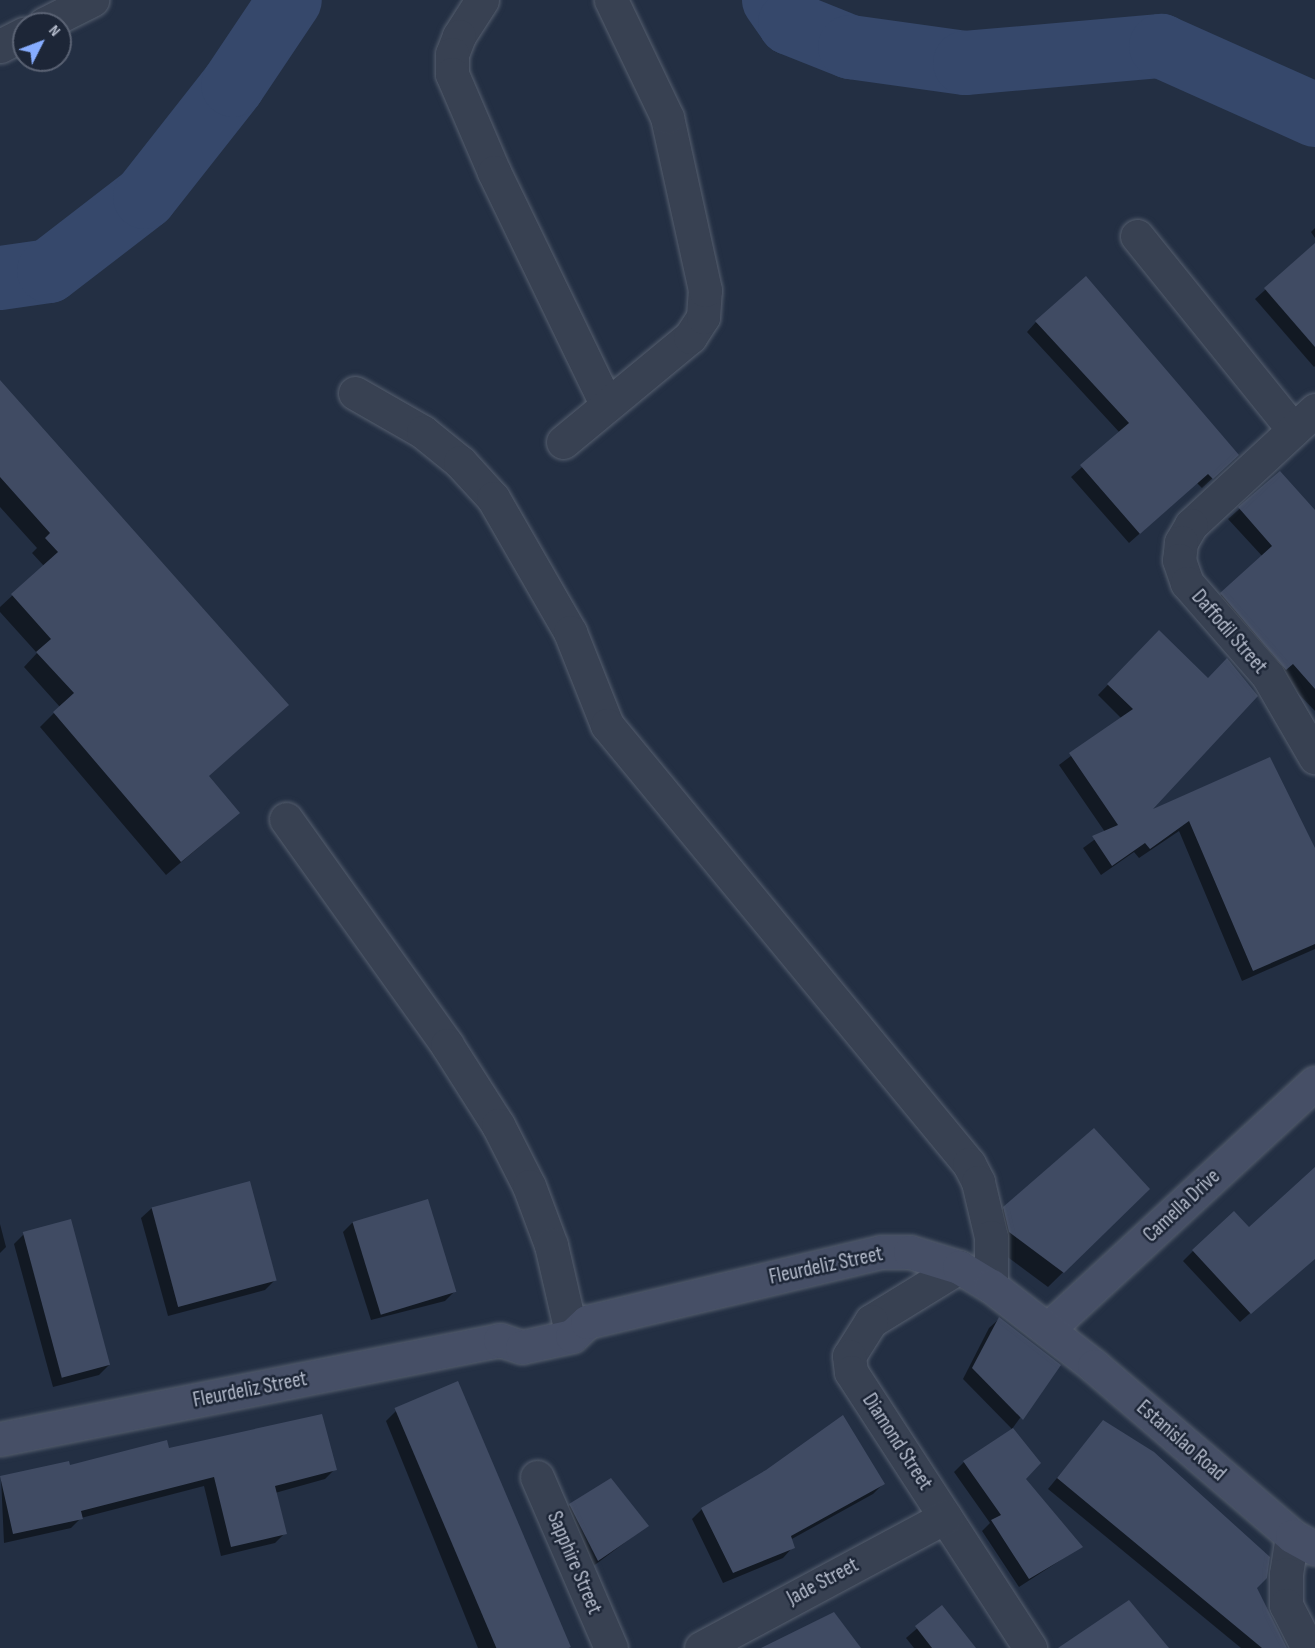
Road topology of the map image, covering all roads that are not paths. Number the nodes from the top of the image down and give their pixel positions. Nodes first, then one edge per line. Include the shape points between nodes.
1 (92, 0) edge
2 (482, 0) edge
3 (611, 0) edge
4 (68, 12) edge
5 (1137, 236) dead end
6 (355, 393) dead end
7 (606, 404) junction
8 (1304, 419) edge
9 (563, 442) dead end
10 (1315, 757) edge
11 (286, 819) dead end
12 (1315, 1083) edge
13 (959, 1267) junction
14 (991, 1286) junction
15 (576, 1324) junction
16 (1048, 1329) junction
17 (0, 1439) edge
18 (537, 1477) dead end
19 (945, 1517) junction
20 (1304, 1543) edge
21 (611, 1648) edge
22 (701, 1648) edge
23 (1030, 1648) edge
24 (1308, 1648) edge

1 - 4 street
2 - 7 street via 459,36 452,54 452,74 494,172
3 - 7 street via 667,117 705,290 703,317 690,337
5 - 8 street
6 - 14 street via 423,432 460,462 493,498 570,632 607,726 969,1164 990,1228
7 - 9 street
8 - 10 street, Daffodil Street via 1191,525 1181,542 1179,561 1186,583 1268,676
11 - 15 street via 447,1044 498,1125 533,1196
12 - 16 street, Camella Drive
13 - 14 street, Fleurdeliz Street
13 - 15 street, Fleurdeliz Street via 918,1254 881,1252
13 - 19 street, Diamond Street via 871,1321 849,1356 851,1372
14 - 16 street, Fleurdeliz Street
15 - 17 street, Fleurdeliz Street via 522,1347 500,1341
16 - 20 street, Estanislao Road
18 - 21 street, Sapphire Street
19 - 22 street, Jade Street
19 - 23 street, Diamond Street
20 - 24 street via 1286,1574 1286,1605

